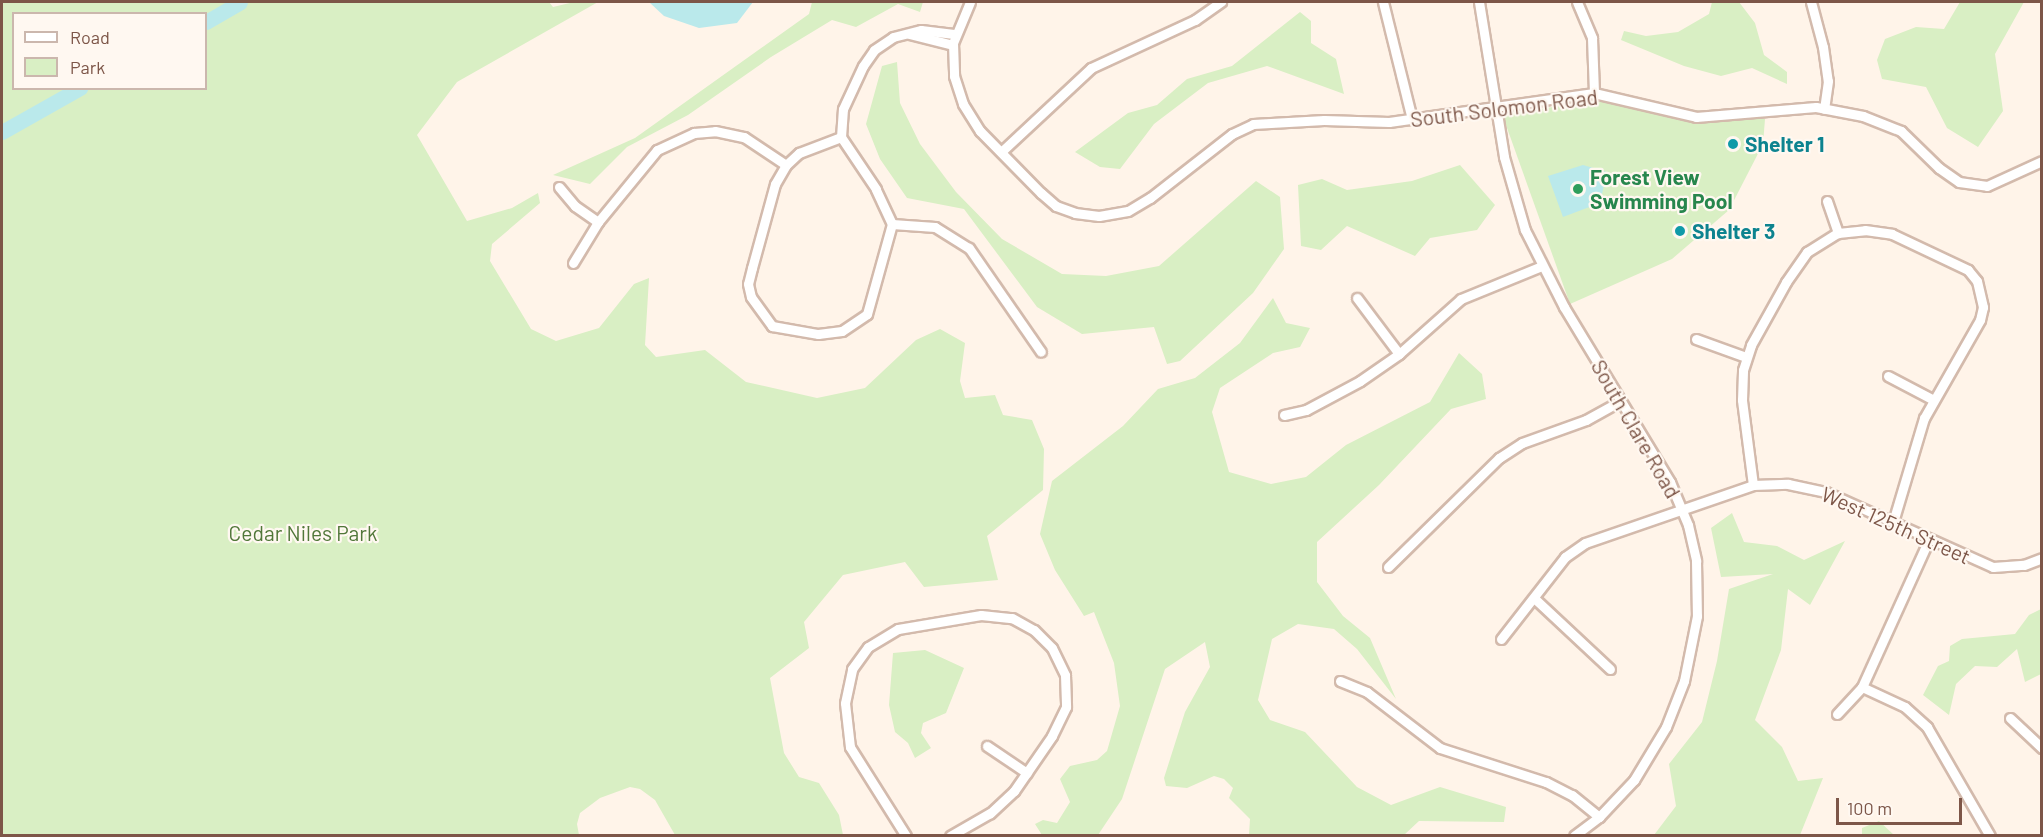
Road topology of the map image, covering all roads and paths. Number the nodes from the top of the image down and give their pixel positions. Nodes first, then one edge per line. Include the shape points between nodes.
1 (970, 2) edge
2 (1221, 2) edge
3 (1383, 2) edge
4 (1479, 2) edge
5 (1577, 2) edge
6 (1811, 2) edge
7 (909, 34) junction
8 (954, 34) junction
9 (953, 45) junction
10 (1594, 93) junction
11 (1496, 108) junction
12 (1824, 108) junction
13 (1412, 119) junction
14 (842, 137) junction
15 (1001, 152) junction
16 (2042, 161) edge
17 (786, 165) junction
18 (559, 187) dead end
19 (1827, 201) dead end
20 (598, 222) junction
21 (892, 224) junction
22 (1838, 233) junction
23 (573, 263) dead end
24 (1542, 266) junction
25 (1357, 298) dead end
26 (1696, 339) dead end
27 (1041, 352) dead end
28 (1399, 354) junction
29 (1746, 357) junction
30 (1888, 376) dead end
31 (1932, 399) junction
32 (1620, 401) junction
33 (1284, 415) dead end
34 (1753, 485) junction
35 (1681, 508) junction
36 (1893, 522) junction
37 (1929, 539) junction
38 (2042, 558) edge
39 (1388, 567) dead end
40 (1534, 598) junction
41 (1501, 639) dead end
42 (1610, 669) dead end
43 (1340, 681) dead end
44 (1862, 687) junction
45 (1837, 714) dead end
46 (2010, 718) dead end
47 (987, 746) dead end
48 (2042, 748) edge
49 (1027, 773) junction
50 (1599, 818) junction
51 (906, 836) edge
52 (951, 836) edge
53 (1574, 836) edge
54 (1990, 836) edge

1 - 8 street
2 - 15 street via 1195,20 1091,68
3 - 13 street
4 - 11 street, South Clare Road
5 - 10 street via 1592,38
6 - 12 street via 1826,69
7 - 8 street via 921,30
7 - 9 street
7 - 14 street via 893,37 874,50 862,66 843,109
8 - 9 street, South Solomon Road
9 - 15 street, South Solomon Road via 954,76 963,104
10 - 11 street, South Solomon Road
10 - 12 street, South Solomon Road via 1696,117 1781,107
11 - 13 street, South Solomon Road
11 - 24 street, South Clare Road via 1514,196
12 - 16 street, South Solomon Road via 1863,116 1901,131 1959,182 1987,186
13 - 15 street, South Solomon Road via 1253,124 1232,134 1150,198 1128,211 1099,216 1056,206
14 - 17 street via 799,153
14 - 21 street via 876,189
17 - 20 street via 744,137 716,131 694,133 673,141 643,162
17 - 21 street via 775,184 748,284 759,312 772,326 818,334 856,324 867,314 874,296
18 - 20 street via 575,206
19 - 22 street
20 - 23 street
21 - 27 street via 935,227 954,235 969,248
22 - 29 street via 1807,252 1796,266
22 - 31 street via 1865,230 1892,234 1956,261 1977,281 1983,307 1980,320
24 - 28 street via 1461,300
24 - 32 street, South Clare Road
25 - 28 street
26 - 29 street
28 - 33 street via 1323,402
29 - 34 street via 1742,400
30 - 31 street
31 - 36 street
32 - 35 street, South Clare Road
32 - 39 street via 1586,420 1522,443 1499,458
34 - 35 street, West 125th Street
34 - 36 street, West 125th Street via 1806,486
35 - 40 street, West 125th Street via 1585,543 1565,557
35 - 50 street, South Clare Road via 1696,561 1697,605 1684,681 1666,728 1634,780
36 - 37 street, West 125th Street
37 - 38 street, West 125th Street via 1993,567 2024,565
37 - 44 street
40 - 41 street, West 125th Street
40 - 42 street
43 - 50 street via 1367,692 1440,748 1546,782 1572,795
44 - 45 street
44 - 54 street via 1905,707 1927,727
46 - 48 street
47 - 49 street
49 - 51 street via 1066,706 1065,675 1044,638 1023,623 999,615 910,626 886,634 868,647 852,669 845,691 846,727 854,757
49 - 52 street via 1001,804
50 - 53 street, South Clare Road

